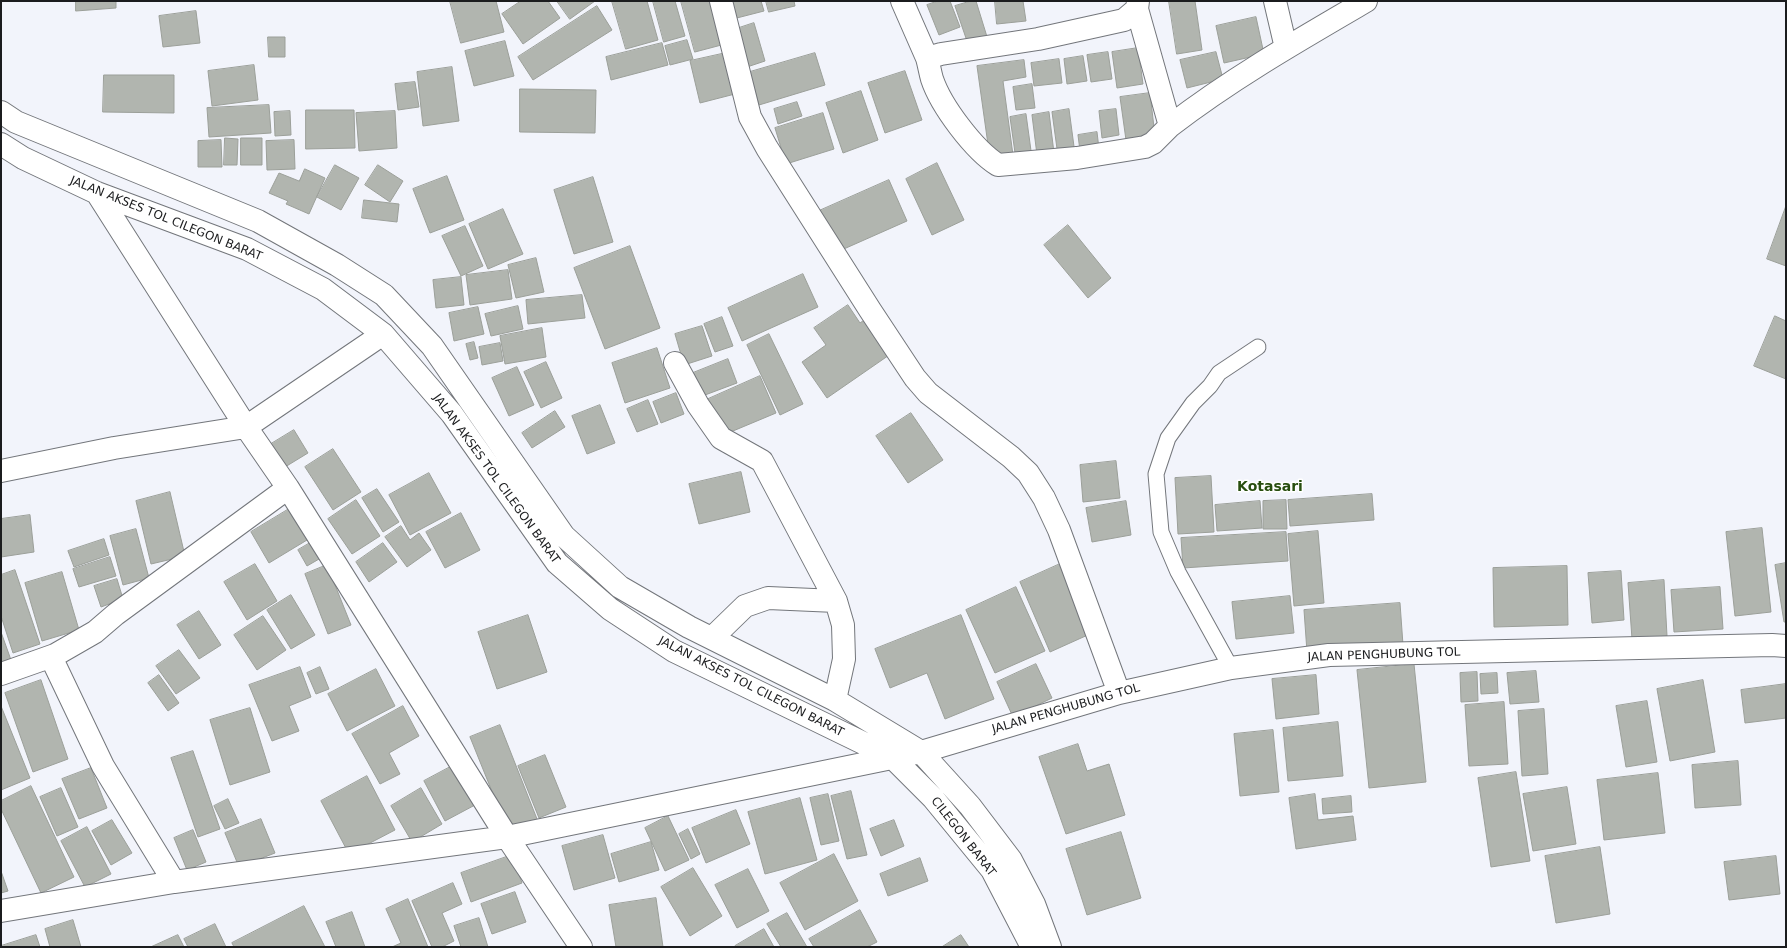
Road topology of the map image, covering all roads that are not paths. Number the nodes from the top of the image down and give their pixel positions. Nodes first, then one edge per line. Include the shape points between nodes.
1 (721, 1) edge
2 (902, 1) edge
3 (1275, 1) edge
4 (1366, 1) edge
5 (1137, 5) edge
6 (1286, 48) junction
7 (927, 58) junction
8 (1, 112) edge
9 (1170, 126) junction
10 (1, 144) edge
11 (96, 193) junction
12 (384, 334) junction
13 (1258, 347) dead end
14 (676, 363) dead end
15 (246, 427) junction
16 (1, 471) edge
17 (288, 488) junction
18 (836, 601) junction
19 (712, 638) junction
20 (1786, 646) edge
21 (51, 657) junction
22 (1231, 668) junction
23 (1, 674) edge
24 (1119, 692) junction
25 (834, 700) junction
26 (922, 752) junction
27 (892, 757) junction
28 (507, 837) junction
29 (174, 882) junction
30 (1, 911) edge
31 (580, 947) edge
32 (1032, 947) edge
33 (1050, 947) edge

1 - 24 street via 750,117 767,148 915,378 928,394 1011,457 1028,474 1044,498 1059,530
2 - 7 street
3 - 6 street
4 - 6 street
5 - 7 street via 1124,20 1038,39 955,51
5 - 9 street
6 - 9 street via 1200,103
7 - 9 street via 933,79 950,114 987,158 998,164 1077,158 1145,147 1153,143
8 - 19 street via 16,122 258,221 337,265 384,295 432,346 564,536 620,587
10 - 11 street, JALAN AKSES TOL CILEGON BARAT via 23,158
11 - 12 street, JALAN AKSES TOL CILEGON BARAT via 247,249 323,289
11 - 15 street
12 - 15 street
12 - 27 street, JALAN AKSES TOL CILEGON BARAT via 452,414 557,564 610,609 674,651
13 - 22 lane via 1220,373 1193,403 1168,438 1156,474 1161,532 1178,572
14 - 18 street via 698,405 721,438 762,462
15 - 16 street via 114,448
15 - 17 street
17 - 21 street via 95,632
17 - 28 street
18 - 19 street via 768,598 745,606
18 - 25 street via 842,625 844,659
19 - 25 street
20 - 22 street, JALAN PENGHUBUNG TOL via 1772,644 1329,654
21 - 23 street
21 - 29 street via 103,766
22 - 24 street, JALAN PENGHUBUNG TOL
24 - 26 street, JALAN PENGHUBUNG TOL
25 - 26 street
26 - 27 street, JALAN PENGHUBUNG TOL
26 - 33 street via 970,806 1011,860 1034,904
27 - 28 street, JALAN PENGHUBUNG TOL
27 - 32 street, CILEGON BARAT via 933,798 992,870
28 - 29 street, JALAN PENGHUBUNG TOL
28 - 31 street
29 - 30 street, JALAN PENGHUBUNG TOL

